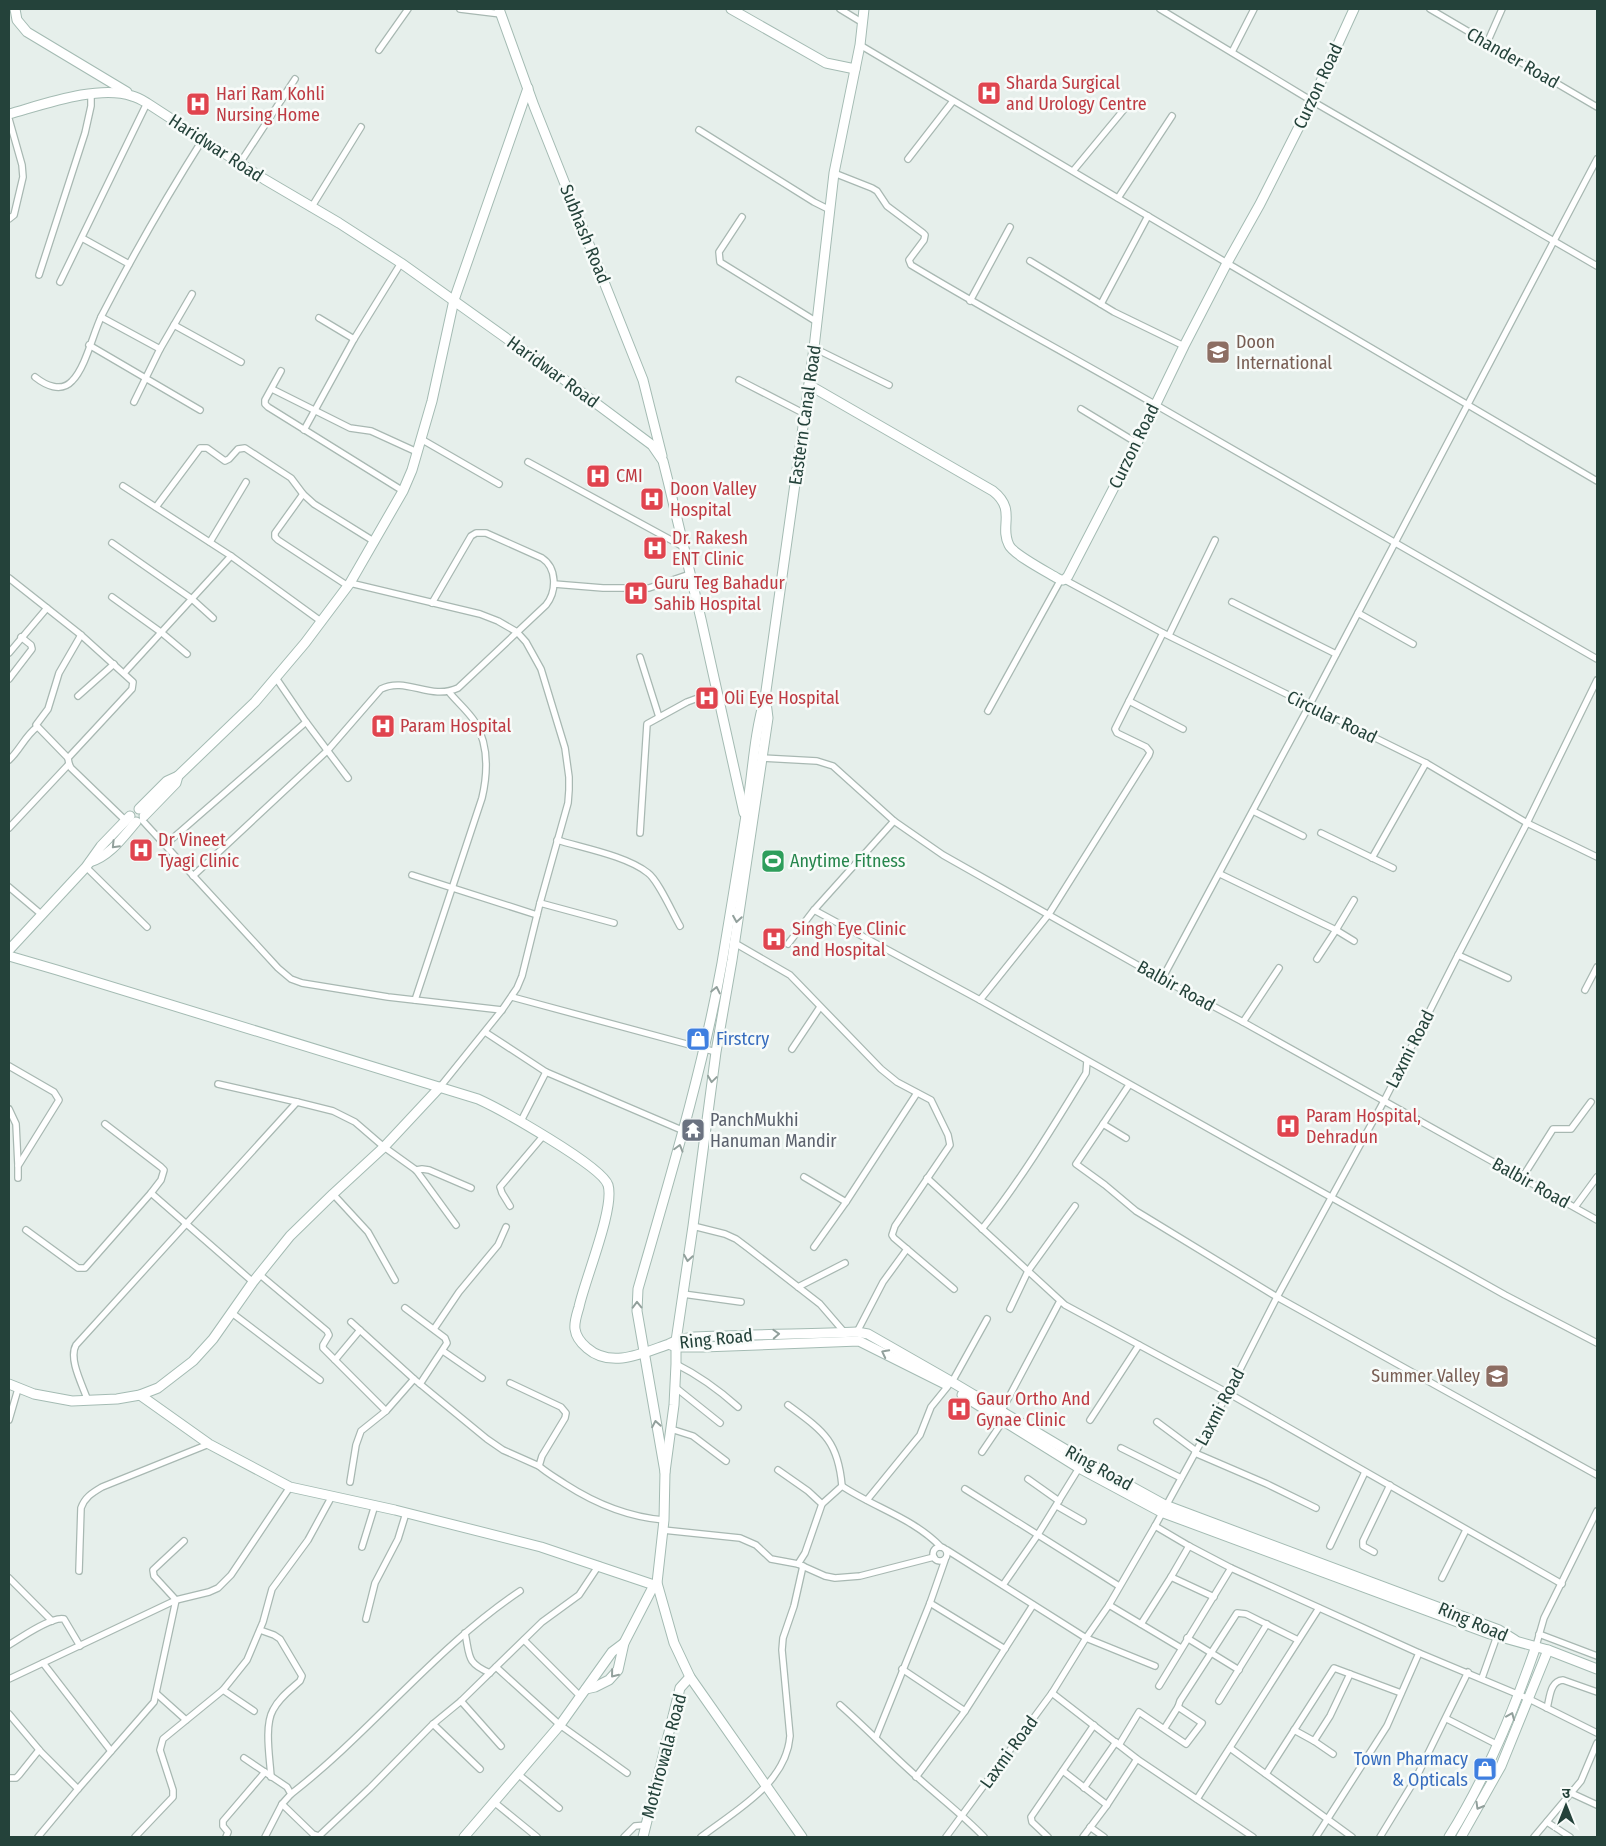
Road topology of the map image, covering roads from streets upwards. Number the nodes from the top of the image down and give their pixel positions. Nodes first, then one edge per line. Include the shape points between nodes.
1 (15, 9) edge
2 (408, 9) edge
3 (460, 9) edge
4 (731, 9) edge
5 (840, 9) edge
6 (864, 9) edge
7 (1160, 9) edge
8 (1254, 9) edge
9 (1354, 9) edge
10 (1430, 9) edge
11 (1502, 9) edge
12 (500, 11) edge
13 (863, 23) junction
14 (1487, 43) junction
15 (860, 45) junction
16 (379, 50) dead end
17 (1232, 52) junction
18 (855, 69) junction
19 (295, 79) dead end
20 (528, 88) junction
21 (91, 93) junction
22 (131, 95) junction
23 (953, 101) junction
24 (1312, 101) junction
25 (147, 102) junction
26 (1126, 107) dead end
27 (1597, 107) edge
28 (9, 114) edge
29 (1172, 116) dead end
30 (9, 119) edge
31 (362, 127) dead end
32 (699, 130) dead end
33 (203, 139) junction
34 (1597, 158) edge
35 (908, 159) dead end
36 (240, 163) junction
37 (1073, 171) junction
38 (834, 173) junction
39 (1118, 198) junction
40 (312, 208) junction
41 (830, 210) junction
42 (742, 216) dead end
43 (1148, 216) junction
44 (9, 219) edge
45 (1010, 227) dead end
46 (82, 238) junction
47 (1554, 240) junction
48 (1030, 261) dead end
49 (1226, 263) junction
50 (130, 264) junction
51 (401, 264) junction
52 (1597, 266) edge
53 (39, 275) dead end
54 (60, 282) dead end
55 (192, 294) dead end
56 (454, 300) junction
57 (970, 301) junction
58 (1101, 304) junction
59 (101, 317) junction
60 (319, 318) dead end
61 (817, 322) junction
62 (174, 325) junction
63 (354, 339) junction
64 (90, 346) junction
65 (1184, 346) junction
66 (814, 348) junction
67 (160, 350) junction
68 (241, 362) dead end
69 (281, 371) dead end
70 (35, 377) dead end
71 (146, 378) junction
72 (739, 380) dead end
73 (809, 384) junction
74 (889, 385) dead end
75 (272, 390) junction
76 (134, 402) dead end
77 (1155, 404) junction
78 (1468, 405) junction
79 (1081, 409) dead end
80 (200, 410) dead end
81 (314, 410) junction
82 (805, 414) junction
83 (304, 430) junction
84 (421, 439) junction
85 (1137, 443) junction
86 (417, 452) junction
87 (663, 461) junction
88 (528, 462) dead end
89 (1596, 479) edge
90 (246, 482) dead end
91 (499, 484) dead end
92 (123, 486) dead end
93 (403, 492) junction
94 (303, 494) junction
95 (156, 506) junction
96 (1215, 540) dead end
97 (112, 542) dead end
98 (210, 542) junction
99 (376, 542) junction
100 (1395, 544) junction
101 (682, 546) junction
102 (231, 556) junction
103 (690, 574) junction
104 (9, 578) edge
105 (1063, 580) junction
106 (554, 584) junction
107 (349, 585) junction
108 (112, 596) dead end
109 (192, 599) junction
110 (1232, 602) dead end
111 (432, 603) junction
112 (46, 608) junction
113 (1358, 613) junction
114 (213, 618) dead end
115 (322, 622) junction
116 (162, 632) junction
117 (517, 632) junction
118 (1166, 634) junction
119 (81, 635) junction
120 (21, 637) junction
121 (1413, 644) dead end
122 (9, 652) edge
123 (187, 654) dead end
124 (1336, 654) junction
125 (640, 657) dead end
126 (1597, 659) edge
127 (114, 664) junction
128 (124, 673) junction
129 (276, 678) junction
130 (9, 679) edge
131 (1597, 680) edge
132 (717, 691) junction
133 (449, 692) junction
134 (78, 696) dead end
135 (765, 698) junction
136 (1129, 701) junction
137 (1309, 706) junction
138 (988, 711) dead end
139 (659, 717) junction
140 (306, 722) junction
141 (37, 727) junction
142 (1183, 729) dead end
143 (328, 750) junction
144 (762, 758) junction
145 (9, 760) edge
146 (68, 761) junction
147 (1426, 763) junction
148 (348, 778) dead end
149 (1253, 811) junction
150 (136, 817) junction
151 (749, 821) junction
152 (894, 821) junction
153 (1527, 823) junction
154 (9, 828) edge
155 (640, 833) dead end
156 (1321, 834) dead end
157 (1304, 836) dead end
158 (557, 840) junction
159 (165, 845) junction
160 (1372, 858) junction
161 (1597, 858) edge
162 (88, 864) junction
163 (1393, 868) dead end
164 (1220, 874) junction
165 (412, 875) dead end
166 (193, 876) junction
167 (452, 887) junction
168 (9, 888) edge
169 (1354, 900) dead end
170 (540, 903) junction
171 (814, 910) junction
172 (41, 914) junction
173 (1049, 914) junction
174 (537, 915) junction
175 (614, 923) dead end
176 (680, 926) dead end
177 (147, 927) dead end
178 (1336, 930) junction
179 (729, 940) junction
180 (1354, 941) dead end
181 (788, 944) dead end
182 (9, 950) edge
183 (1458, 954) junction
184 (9, 956) edge
185 (1317, 958) dead end
186 (1597, 967) edge
187 (1278, 968) dead end
188 (1508, 978) dead end
189 (1162, 979) junction
190 (1585, 990) dead end
191 (512, 997) junction
192 (414, 1000) junction
193 (980, 1000) junction
194 (820, 1007) junction
195 (502, 1010) junction
196 (1243, 1022) junction
197 (485, 1032) junction
198 (792, 1049) dead end
199 (704, 1050) junction
200 (716, 1052) junction
201 (1087, 1062) junction
202 (9, 1066) edge
203 (546, 1072) junction
204 (218, 1084) dead end
205 (1129, 1086) junction
206 (440, 1087) junction
207 (917, 1093) junction
208 (297, 1102) junction
209 (1384, 1102) junction
210 (1591, 1102) dead end
211 (9, 1109) edge
212 (521, 1121) junction
213 (105, 1124) dead end
214 (1103, 1124) junction
215 (684, 1131) junction
216 (544, 1136) junction
217 (1126, 1138) dead end
218 (384, 1147) junction
219 (18, 1166) junction
220 (416, 1170) junction
221 (804, 1177) dead end
222 (1597, 1177) edge
223 (18, 1178) dead end
224 (927, 1178) junction
225 (1522, 1178) junction
226 (471, 1188) dead end
227 (152, 1193) junction
228 (333, 1194) junction
229 (1330, 1198) junction
230 (846, 1202) junction
231 (510, 1206) dead end
232 (1075, 1206) dead end
233 (1575, 1207) junction
234 (1597, 1220) edge
235 (187, 1223) junction
236 (456, 1225) dead end
237 (693, 1226) junction
238 (506, 1227) dead end
239 (26, 1230) dead end
240 (982, 1230) junction
241 (814, 1247) dead end
242 (907, 1249) junction
243 (845, 1263) dead end
244 (1028, 1271) junction
245 (259, 1274) junction
246 (395, 1280) dead end
247 (253, 1282) junction
248 (798, 1286) junction
249 (954, 1288) dead end
250 (683, 1294) junction
251 (1277, 1296) junction
252 (1060, 1301) junction
253 (741, 1302) dead end
254 (405, 1308) dead end
255 (1010, 1309) dead end
256 (232, 1314) junction
257 (987, 1319) dead end
258 (351, 1322) dead end
259 (434, 1329) junction
260 (360, 1330) junction
261 (845, 1332) junction
262 (857, 1332) junction
263 (1597, 1343) edge
264 (674, 1344) junction
265 (1139, 1345) junction
266 (442, 1351) junction
267 (644, 1353) junction
268 (336, 1360) junction
269 (676, 1364) junction
270 (482, 1378) dead end
271 (320, 1380) dead end
272 (414, 1380) junction
273 (510, 1383) dead end
274 (9, 1384) edge
275 (420, 1384) junction
276 (950, 1384) junction
277 (675, 1387) junction
278 (18, 1388) junction
279 (1228, 1393) junction
280 (140, 1395) junction
281 (88, 1401) junction
282 (788, 1405) dead end
283 (738, 1407) dead end
284 (386, 1411) junction
285 (1002, 1416) junction
286 (9, 1420) edge
287 (1090, 1420) dead end
288 (1157, 1422) dead end
289 (720, 1424) dead end
290 (672, 1429) junction
291 (209, 1444) junction
292 (1121, 1448) dead end
293 (982, 1452) dead end
294 (1195, 1452) junction
295 (726, 1461) dead end
296 (539, 1466) junction
297 (1079, 1468) junction
298 (778, 1470) dead end
299 (664, 1472) junction
300 (1365, 1472) junction
301 (1597, 1475) edge
302 (1181, 1478) junction
303 (1028, 1479) dead end
304 (350, 1482) dead end
305 (842, 1486) junction
306 (1390, 1486) junction
307 (290, 1487) junction
308 (964, 1489) dead end
309 (332, 1496) junction
310 (867, 1500) junction
311 (1058, 1503) junction
312 (822, 1504) junction
313 (375, 1506) junction
314 (1163, 1508) junction
315 (1316, 1508) dead end
316 (1597, 1511) edge
317 (406, 1513) junction
318 (1083, 1521) dead end
319 (664, 1525) junction
320 (1154, 1526) junction
321 (1466, 1530) junction
322 (1037, 1536) junction
323 (184, 1541) dead end
324 (1189, 1546) junction
325 (1330, 1546) dead end
326 (362, 1547) dead end
327 (941, 1547) junction
328 (947, 1550) junction
329 (1374, 1552) dead end
330 (934, 1558) junction
331 (945, 1560) junction
332 (801, 1565) junction
333 (599, 1566) junction
334 (1231, 1568) junction
335 (79, 1571) dead end
336 (1171, 1577) junction
337 (9, 1578) edge
338 (1442, 1578) dead end
339 (656, 1584) junction
340 (1562, 1584) junction
341 (1003, 1585) junction
342 (1119, 1586) junction
343 (520, 1591) dead end
344 (1214, 1597) junction
345 (176, 1600) junction
346 (930, 1603) junction
347 (1033, 1605) junction
348 (1109, 1605) junction
349 (1320, 1608) junction
350 (366, 1619) dead end
351 (52, 1621) junction
352 (1141, 1624) junction
353 (1267, 1624) junction
354 (260, 1630) junction
355 (465, 1633) junction
356 (1539, 1634) junction
357 (1497, 1636) junction
358 (1086, 1638) junction
359 (1187, 1638) junction
360 (524, 1640) junction
361 (1298, 1640) junction
362 (1516, 1640) junction
363 (624, 1643) junction
364 (9, 1645) edge
365 (80, 1646) junction
366 (1536, 1646) junction
367 (1181, 1648) junction
368 (1005, 1649) junction
369 (1548, 1650) junction
370 (1210, 1653) junction
371 (1419, 1653) junction
372 (1597, 1656) edge
373 (43, 1663) junction
374 (1154, 1666) dead end
375 (496, 1667) junction
376 (902, 1669) junction
377 (1597, 1669) edge
378 (1239, 1670) junction
379 (1468, 1672) junction
380 (490, 1673) junction
381 (1350, 1674) junction
382 (690, 1677) junction
383 (1482, 1678) junction
384 (9, 1679) edge
385 (1159, 1686) dead end
386 (223, 1690) junction
387 (583, 1692) junction
388 (1597, 1692) edge
389 (1052, 1693) junction
390 (1401, 1693) junction
391 (157, 1694) junction
392 (1519, 1695) junction
393 (1529, 1699) junction
394 (461, 1701) junction
395 (1219, 1702) dead end
396 (840, 1706) dead end
397 (1178, 1707) junction
398 (1547, 1708) junction
399 (254, 1711) dead end
400 (965, 1711) junction
401 (9, 1714) edge
402 (1446, 1719) junction
403 (186, 1720) junction
404 (433, 1724) junction
405 (560, 1725) junction
406 (1094, 1725) junction
407 (1164, 1729) junction
408 (1294, 1730) junction
409 (1597, 1732) edge
410 (876, 1737) junction
411 (1314, 1741) junction
412 (1117, 1743) junction
413 (1597, 1743) edge
414 (1498, 1745) junction
415 (501, 1746) dead end
416 (1230, 1748) junction
417 (39, 1750) junction
418 (111, 1751) junction
419 (1333, 1754) dead end
420 (244, 1758) dead end
421 (1137, 1759) junction
422 (480, 1769) dead end
423 (1063, 1771) junction
424 (265, 1772) junction
425 (627, 1773) dead end
426 (518, 1774) junction
427 (1266, 1774) junction
428 (916, 1776) junction
429 (271, 1777) junction
430 (9, 1778) edge
431 (766, 1787) junction
432 (1084, 1788) junction
433 (78, 1789) junction
434 (1572, 1793) junction
435 (290, 1794) junction
436 (1197, 1799) junction
437 (494, 1802) junction
438 (282, 1804) junction
439 (1597, 1805) edge
440 (1107, 1806) junction
441 (559, 1808) dead end
442 (963, 1815) junction
443 (1328, 1819) junction
444 (1547, 1822) junction
445 (647, 1825) junction
446 (1090, 1827) junction
447 (38, 1837) edge
448 (135, 1837) edge
449 (226, 1837) edge
450 (265, 1837) edge
451 (464, 1837) edge
452 (536, 1837) edge
453 (624, 1837) edge
454 (643, 1837) edge
455 (701, 1837) edge
456 (802, 1837) edge
457 (946, 1837) edge
458 (984, 1837) edge
459 (1048, 1837) edge
460 (1083, 1837) edge
461 (1104, 1837) edge
462 (1254, 1837) edge
463 (1316, 1837) edge
464 (1352, 1837) edge
465 (1380, 1837) edge
466 (1449, 1837) edge
467 (1461, 1837) edge
468 (1534, 1837) edge
469 (1570, 1837) edge

1 - 22 street via 27,32
2 - 16 street
3 - 12 street
4 - 18 street via 826,63
5 - 13 street
6 - 13 street, Eastern Canal Road
7 - 17 street
8 - 17 street
9 - 24 street, Curzon Road
10 - 14 street, Chander Road
11 - 14 street
12 - 20 street, Subhash Road
13 - 15 street, Eastern Canal Road
14 - 27 street, Chander Road
15 - 18 street, Eastern Canal Road
15 - 23 street
17 - 24 street
18 - 38 street, Eastern Canal Road
19 - 36 street
20 - 56 street
20 - 87 street, Subhash Road via 644,380
21 - 22 street, Haridwar Road
21 - 28 street, Haridwar Road
21 - 53 street via 85,133
22 - 25 street, Haridwar Road
23 - 35 street
23 - 37 street
24 - 47 street
24 - 49 street, Curzon Road
25 - 33 street, Haridwar Road
25 - 46 street
26 - 37 street
29 - 39 street
30 - 44 street via 22,165 14,215
31 - 40 street
32 - 41 street
33 - 36 street, Haridwar Road
33 - 50 street
34 - 47 street
36 - 40 street, Haridwar Road
37 - 39 street
38 - 41 street, Eastern Canal Road
38 - 57 street via 872,188 887,206 923,233 925,238 909,263
39 - 43 street
40 - 51 street, Haridwar Road
41 - 61 street, Eastern Canal Road
42 - 61 street via 719,252 720,262
43 - 49 street
43 - 58 street
45 - 57 street
46 - 50 street
46 - 54 street
47 - 52 street
47 - 78 street
48 - 58 street
49 - 65 street, Curzon Road
49 - 78 street
50 - 59 street
51 - 56 street, Haridwar Road
51 - 63 street
55 - 62 street
56 - 84 street
56 - 87 street, Haridwar Road via 652,445
57 - 77 street
58 - 65 street
59 - 64 street
59 - 67 street
60 - 63 street
61 - 66 street, Eastern Canal Road
62 - 67 street
62 - 68 street
63 - 81 street
64 - 70 street via 78,372 66,386 56,388
64 - 71 street
65 - 77 street, Curzon Road
66 - 73 street, Eastern Canal Road
66 - 74 street
67 - 71 street
69 - 75 street
71 - 76 street
71 - 80 street
72 - 82 street
73 - 82 street, Eastern Canal Road
73 - 105 street via 1001,497 1012,550
75 - 81 street
75 - 83 street via 265,404
77 - 85 street, Curzon Road
77 - 100 street
78 - 89 street
78 - 100 street
79 - 85 street
81 - 83 street
81 - 86 street via 350,428 371,431
82 - 135 street, Eastern Canal Road
83 - 93 street
84 - 86 street
84 - 91 street
85 - 105 street, Curzon Road
86 - 93 street
87 - 101 street, Haridwar Road
88 - 101 street
90 - 98 street
92 - 95 street
93 - 99 street
94 - 95 street via 291,478 248,449 238,449 225,461 202,447
94 - 99 street
94 - 107 street via 275,537
95 - 98 street
96 - 118 street
97 - 109 street
98 - 102 street
99 - 107 street
100 - 113 street
100 - 126 street
101 - 103 street, Haridwar Road
102 - 109 street
102 - 115 street
103 - 106 street via 649,588
103 - 132 street, Haridwar Road
104 - 112 street
105 - 118 street, Circular Road
105 - 138 street
106 - 111 street via 550,566 542,558 486,533 476,533
106 - 117 street via 551,599
107 - 111 street
107 - 115 street
108 - 116 street
109 - 114 street
109 - 116 street
110 - 124 street
111 - 117 street via 489,617
112 - 119 street
112 - 120 street
113 - 121 street
113 - 124 street
115 - 129 street
116 - 123 street
116 - 128 street
117 - 133 street via 458,688
117 - 158 street via 541,669 565,748 568,803
118 - 136 street
118 - 137 street, Circular Road
119 - 127 street
119 - 141 street via 58,673 48,709
120 - 122 street
120 - 130 street via 32,648
124 - 137 street
125 - 139 street
127 - 128 street
127 - 134 street
128 - 146 street via 133,682 132,689
129 - 140 street
129 - 150 street via 178,776 167,781
131 - 153 street, Laxmi Road
132 - 139 street
132 - 151 street, Haridwar Road
133 - 143 street via 390,684 381,689
133 - 167 street via 474,721 482,737 487,769 482,798
135 - 144 street via 768,718
135 - 151 street, Eastern Canal Road via 759,717
136 - 142 street
136 - 173 street via 1115,731 1146,747 1149,755
137 - 147 street, Circular Road
137 - 149 street
139 - 155 street via 645,728
140 - 143 street
140 - 159 street
141 - 145 street
141 - 146 street
143 - 148 street
143 - 166 street
144 - 151 street
144 - 152 street, Balbir Road via 833,766
146 - 150 street
146 - 154 street
147 - 153 street, Circular Road
147 - 160 street
149 - 157 street
149 - 164 street
150 - 159 street
150 - 162 street via 101,846
151 - 179 street, Haridwar Road
152 - 171 street
152 - 173 street, Balbir Road via 943,855
153 - 161 street, Circular Road
153 - 183 street, Laxmi Road
156 - 160 street
158 - 170 street
158 - 176 street via 621,860 649,874
159 - 166 street
160 - 163 street
162 - 172 street
162 - 177 street
164 - 178 street
164 - 189 street
165 - 167 street
166 - 192 street via 291,979
167 - 174 street
167 - 192 street
168 - 172 street
169 - 178 street
170 - 174 street
170 - 175 street
171 - 181 street
171 - 193 street
172 - 182 street
173 - 189 street, Balbir Road
173 - 193 street
174 - 191 street via 522,976
178 - 180 street
178 - 185 street
179 - 194 street via 790,975
199 -> 179 street
179 - 200 street
183 - 188 street
183 - 209 street, Laxmi Road
184 - 206 street
186 - 190 street
187 - 196 street
189 - 196 street, Balbir Road
191 - 195 street
191 - 199 street
192 - 195 street
193 - 201 street
194 - 198 street
194 - 207 street via 881,1069
195 - 197 street
196 - 209 street, Balbir Road
197 - 203 street
197 - 206 street
199 - 200 street
199 - 215 street
200 -> 237 street
201 - 205 street
201 - 240 street via 1086,1073 1046,1138
202 - 219 street via 54,1092 59,1100
203 - 212 street
203 - 215 street
204 - 208 street
205 - 214 street
205 - 229 street
206 - 212 street via 478,1099
206 - 218 street
207 - 224 street via 930,1100 950,1140 950,1145
207 - 230 street
208 - 218 street via 345,1116
208 - 235 street
209 - 225 street, Balbir Road
209 - 229 street, Laxmi Road
210 - 225 street via 1571,1129 1553,1129
211 - 219 street via 16,1124
212 - 216 street
213 - 227 street via 162,1167 163,1176
214 - 217 street
214 - 251 street via 1076,1164 1136,1211
267 -> 215 street via 637,1311 638,1289
216 - 231 street via 500,1187
216 - 267 street via 596,1170 608,1185 606,1214 576,1320 578,1340 598,1356 606,1358
218 - 220 street
218 - 228 street
219 - 223 street
220 - 226 street via 429,1170
220 - 236 street
221 - 230 street
222 - 233 street
224 - 240 street
224 - 242 street via 892,1231 894,1238
225 - 233 street, Balbir Road
227 - 235 street
227 - 239 street via 86,1268 78,1268
228 - 245 street via 290,1236
228 - 246 street via 368,1232
229 - 251 street, Laxmi Road
229 - 263 street
230 - 241 street
232 - 244 street
233 - 234 street, Balbir Road
235 - 247 street
235 - 281 street via 74,1349 73,1358
237 - 248 street via 736,1239
237 -> 250 street
238 - 259 street via 498,1246
240 - 244 street
242 - 249 street
242 - 262 street via 883,1282
243 - 248 street
244 - 252 street
244 - 255 street
245 - 247 street
245 - 268 street via 326,1331 329,1335 322,1348
247 - 256 street
248 - 261 street via 820,1304
250 - 253 street
250 - 264 street
251 - 279 street, Laxmi Road
251 - 301 street
252 - 265 street
252 - 285 street
254 - 259 street
256 - 271 street
256 - 280 street via 193,1361 158,1388
257 - 276 street
258 - 260 street
259 - 266 street via 446,1340
260 - 268 street
260 - 272 street
261 - 262 street, Ring Road
264 -> 261 street, Ring Road via 738,1335
262 - 276 street, Ring Road via 880,1339
264 - 267 street
264 - 269 street
276 -> 264 street, Ring Road via 859,1341
265 - 279 street
265 - 287 street
266 - 270 street
266 - 275 street
299 -> 267 street
268 - 284 street
269 - 277 street
269 - 283 street via 698,1375
272 - 275 street
272 - 284 street
273 - 296 street via 561,1407 566,1413
274 - 278 street
275 - 296 street via 495,1445
276 - 285 street, Ring Road
276 - 310 street via 931,1407 920,1435
277 - 289 street
277 - 290 street
278 - 281 street via 55,1398
278 - 286 street
279 - 294 street, Laxmi Road
279 - 300 street
280 - 281 street
280 - 291 street
282 - 305 street via 819,1428 834,1448
284 - 304 street via 361,1432
285 - 293 street
285 - 297 street, Ring Road
285 - 314 street, Ring Road
288 - 294 street
290 - 295 street via 693,1436
290 - 299 street
291 - 307 street
291 - 335 street via 102,1487 84,1500
292 - 302 street
294 - 302 street, Laxmi Road
294 - 315 street
296 - 319 street via 595,1502
297 - 311 street
297 - 314 street, Ring Road
298 - 312 street
299 - 319 street
300 - 306 street
300 - 325 street
302 - 314 street, Laxmi Road
303 - 311 street
305 - 310 street
305 - 312 street
306 - 321 street
306 - 329 street via 1363,1541 1363,1546
307 - 309 street
307 - 345 street via 225,1582 214,1590
308 - 322 street
309 - 313 street
309 - 354 street via 308,1540 272,1588
310 - 327 street via 920,1528
311 - 318 street
311 - 322 street
312 - 332 street
313 - 317 street
313 - 326 street
314 - 320 street, Laxmi Road
314 - 357 street, Ring Road
314 - 362 street, Ring Road via 1499,1630
316 - 340 street
317 - 333 street via 541,1547
317 - 350 street via 398,1539 375,1583
319 - 332 street via 740,1538 756,1544 771,1559
319 - 339 street
320 - 324 street
320 - 342 street, Laxmi Road
321 - 338 street
321 - 340 street
322 - 341 street
322 - 342 street
323 - 345 street via 152,1573
324 - 334 street
324 - 336 street
327 - 328 street
327 - 330 street via 934,1551
328 - 331 street
328 - 341 street
330 - 331 street
330 - 332 street via 843,1578 825,1576
331 - 346 street
332 - 431 street via 782,1650 789,1743 777,1773
333 - 339 street
333 - 360 street via 579,1595 542,1622
334 - 344 street
334 - 349 street
336 - 344 street
336 - 352 street
337 - 351 street
339 - 363 street
339 - 382 street via 674,1643
340 - 356 street
341 - 347 street
342 - 348 street, Laxmi Road
343 - 355 street
344 - 359 street
345 - 365 street
345 - 391 street
346 - 368 street
346 - 376 street
347 - 358 street
347 - 368 street
348 - 352 street
348 - 358 street, Laxmi Road
349 - 361 street
349 - 371 street
351 - 364 street
351 - 365 street via 64,1619
352 - 367 street
353 - 361 street
353 - 370 street via 1237,1613
353 - 378 street
354 - 386 street via 242,1668
354 - 429 street via 280,1640 302,1676 270,1715
355 - 380 street via 471,1661
355 - 435 street via 367,1728
356 - 366 street
356 - 372 street
357 - 362 street, Ring Road
357 - 383 street
358 - 374 street
358 - 389 street, Laxmi Road
359 - 367 street
359 - 370 street
360 - 375 street
360 - 387 street
361 - 416 street
362 - 366 street, Ring Road
363 - 387 street via 612,1652
363 -> 387 street via 618,1670 609,1680
365 - 373 street
366 - 369 street, Ring Road
366 - 392 street
367 - 385 street
368 - 400 street
369 - 377 street, Ring Road
369 - 393 street
370 - 378 street
370 - 397 street
371 - 379 street
371 - 390 street
373 - 384 street
373 - 418 street
375 - 380 street
375 - 405 street
376 - 400 street
376 - 410 street
378 - 395 street
379 - 383 street
379 - 402 street
380 - 394 street
381 - 390 street
381 - 408 street via 1334,1668
381 - 411 street
382 - 431 street
382 - 445 street, Mothrowala Road via 680,1688
383 - 392 street
386 - 399 street
386 - 403 street
387 - 405 street
388 - 398 street via 1558,1680
389 - 406 street
389 - 442 street, Laxmi Road
390 - 443 street via 1387,1726
391 - 403 street
391 - 418 street via 149,1709
392 - 393 street
414 -> 392 street
393 - 398 street
393 -> 467 street via 1501,1766
394 - 404 street
394 - 415 street
396 - 410 street
397 - 407 street
397 - 407 street via 1202,1723 1186,1744
398 - 409 street
400 - 428 street
401 - 417 street
402 - 414 street
402 - 465 street via 1416,1778
403 - 448 street via 161,1742 160,1750 174,1790 173,1797
404 - 422 street
404 - 438 street via 319,1836
405 - 425 street
405 - 426 street
406 - 412 street
406 - 423 street
407 - 412 street via 1139,1712
408 - 411 street
408 - 427 street
410 - 428 street
411 - 419 street
412 - 421 street
412 - 432 street
413 - 434 street via 1585,1773
414 - 466 street
416 - 427 street
416 - 436 street
417 - 430 street via 16,1778
417 - 433 street
418 - 433 street
420 - 424 street
421 - 436 street
421 - 440 street
423 - 432 street
423 - 459 street via 1030,1817
424 - 429 street
424 - 449 street via 223,1821 228,1832
426 - 437 street
426 - 441 street
427 - 443 street
428 - 442 street
429 - 435 street via 287,1787
431 - 455 street
431 - 456 street
432 - 440 street
433 - 447 street
434 - 439 street
434 - 444 street
435 - 438 street
436 - 462 street
437 - 451 street
437 - 452 street
438 - 450 street
440 - 446 street
442 - 457 street, Laxmi Road
442 - 458 street
443 - 463 street
443 - 464 street
444 - 468 street
444 - 469 street
445 - 453 street via 635,1826
445 - 454 street, Mothrowala Road
446 - 460 street
446 - 461 street

